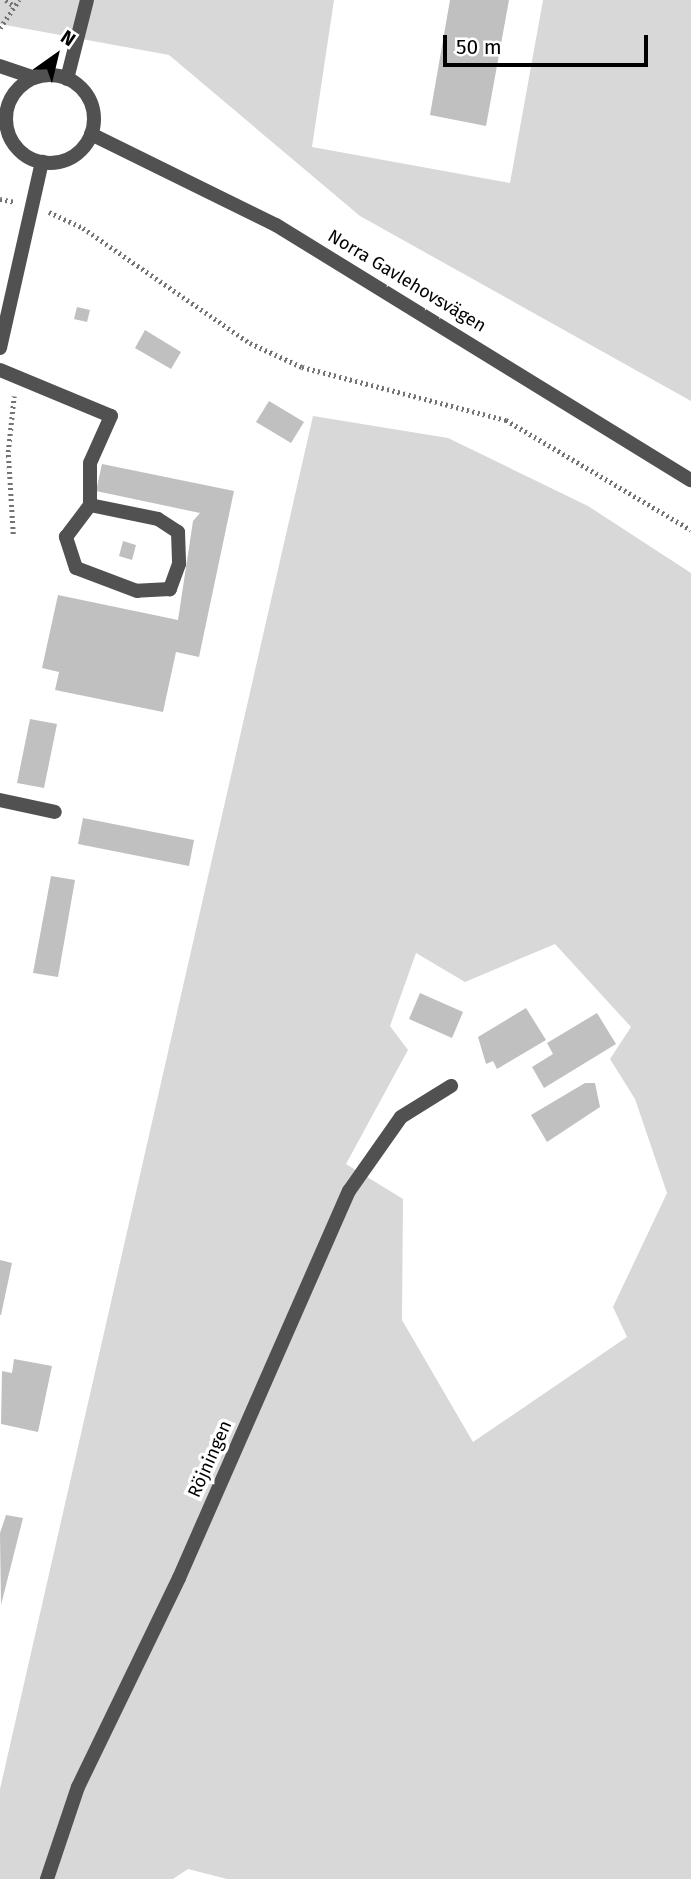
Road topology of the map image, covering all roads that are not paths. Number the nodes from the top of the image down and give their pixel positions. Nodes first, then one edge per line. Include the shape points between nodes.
1 (87, 0) edge
2 (0, 66) edge
3 (34, 78) junction
4 (67, 79) junction
5 (3, 118) edge
6 (92, 134) junction
7 (42, 162) junction
8 (0, 348) edge
9 (0, 370) edge
10 (691, 480) edge
11 (90, 505) junction
12 (0, 800) edge
13 (55, 812) dead end
14 (451, 1086) dead end
15 (47, 1879) edge

1 - 4 street
2 - 3 street
3 - 4 street
3 - 5 street via 13,95
4 - 6 street via 93,108
5 - 7 street via 17,148
6 - 7 street via 77,154
6 - 10 street, Norra Gavlehovsvägen via 276,225
7 - 8 street
9 - 11 street via 111,416 90,463
11 - 11 street via 158,519 178,532 179,564 170,589 137,592 76,568 66,537
12 - 13 street
14 - 15 street, Röjningen via 401,1116 344,1202 179,1578 78,1787

